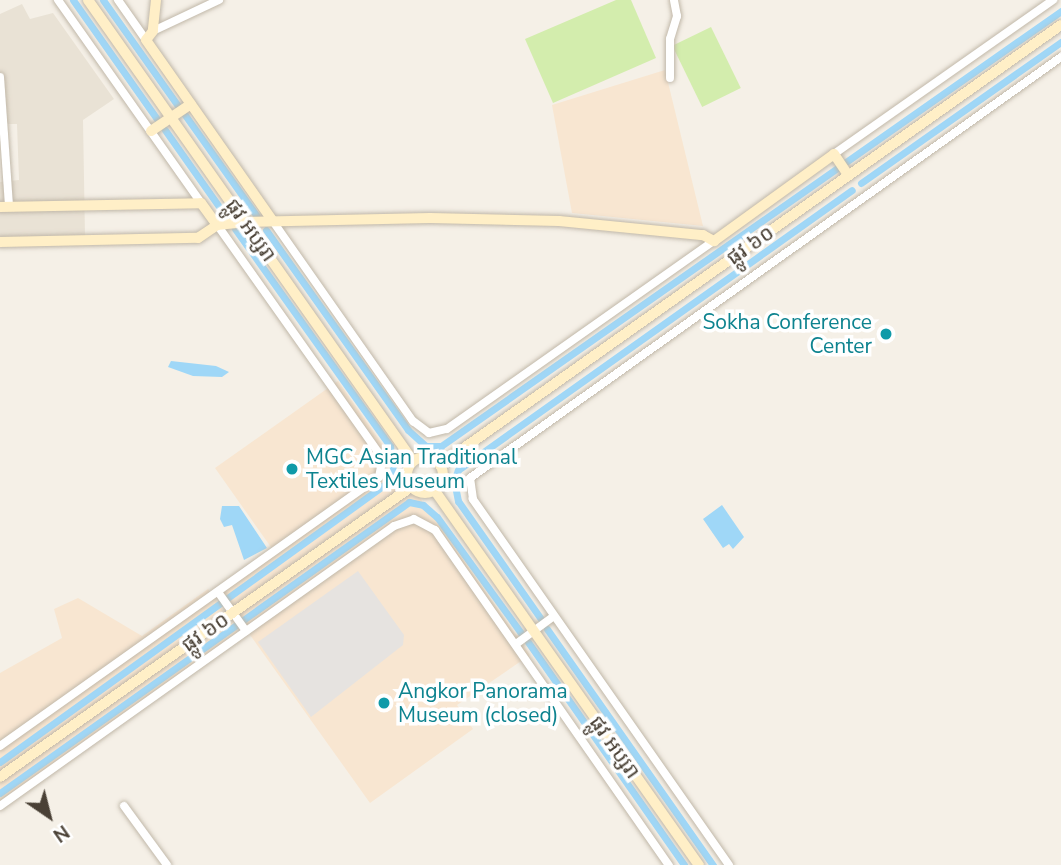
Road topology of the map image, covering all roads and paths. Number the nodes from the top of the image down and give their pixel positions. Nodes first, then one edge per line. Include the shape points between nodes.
1 (58, 0) edge
2 (88, 0) edge
3 (118, 0) edge
4 (156, 0) edge
5 (219, 0) edge
6 (674, 0) edge
7 (1054, 0) edge
8 (1061, 25) edge
9 (149, 35) junction
10 (1061, 57) edge
11 (0, 77) edge
12 (670, 78) dead end
13 (191, 104) junction
14 (171, 118) junction
15 (151, 131) junction
16 (3, 145) edge
17 (842, 166) junction
18 (201, 203) junction
19 (4, 207) edge
20 (272, 220) junction
21 (244, 222) junction
22 (217, 225) junction
23 (714, 241) junction
24 (0, 242) edge
25 (413, 461) junction
26 (440, 465) junction
27 (411, 487) junction
28 (435, 491) junction
29 (219, 594) junction
30 (233, 613) junction
31 (554, 616) junction
32 (245, 630) junction
33 (533, 632) junction
34 (516, 644) junction
35 (0, 746) edge
36 (0, 778) edge
37 (0, 806) edge
38 (124, 806) dead end
39 (167, 865) edge
40 (668, 865) edge
41 (699, 865) edge
42 (729, 865) edge

1 - 15 street
2 - 14 main road, ផ្លូវ អប្សរា
3 - 9 street
4 - 9 main road
5 - 9 street
6 - 12 street via 677,16 670,39
7 - 17 street
8 - 17 main road, ផ្លូវ ៦០
9 - 13 main road
10 - 31 street via 474,473 469,485 473,499
11 - 16 street
13 - 14 main road
13 - 20 main road
14 - 15 main road
14 - 21 main road, ផ្លូវ អប្សរា
15 - 18 street
16 - 19 street
17 - 23 main road
17 - 26 main road, ផ្លូវ ៦០
18 - 19 main road
18 - 22 main road
20 - 21 main road
20 - 23 main road via 559,221 703,235
20 - 23 street via 413,421 429,433 447,429
21 - 22 main road
21 - 25 main road, ផ្លូវ អប្សរា
22 - 24 main road via 198,238
22 - 29 street via 382,461 373,483
25 - 26 main road via 428,457
25 - 27 main road via 407,476
26 - 28 main road via 443,478
27 - 28 main road via 422,493
27 - 30 main road, ផ្លូវ ៦០
28 - 33 main road, ផ្លូវ អប្សរា
29 - 30 street
29 - 35 street
30 - 32 street
30 - 36 main road, ផ្លូវ ៦០
31 - 33 street
31 - 42 street
32 - 34 street via 394,526 414,519 435,530
32 - 37 street
33 - 34 street
33 - 41 main road, ផ្លូវ អប្សរា
34 - 40 street
38 - 39 street

